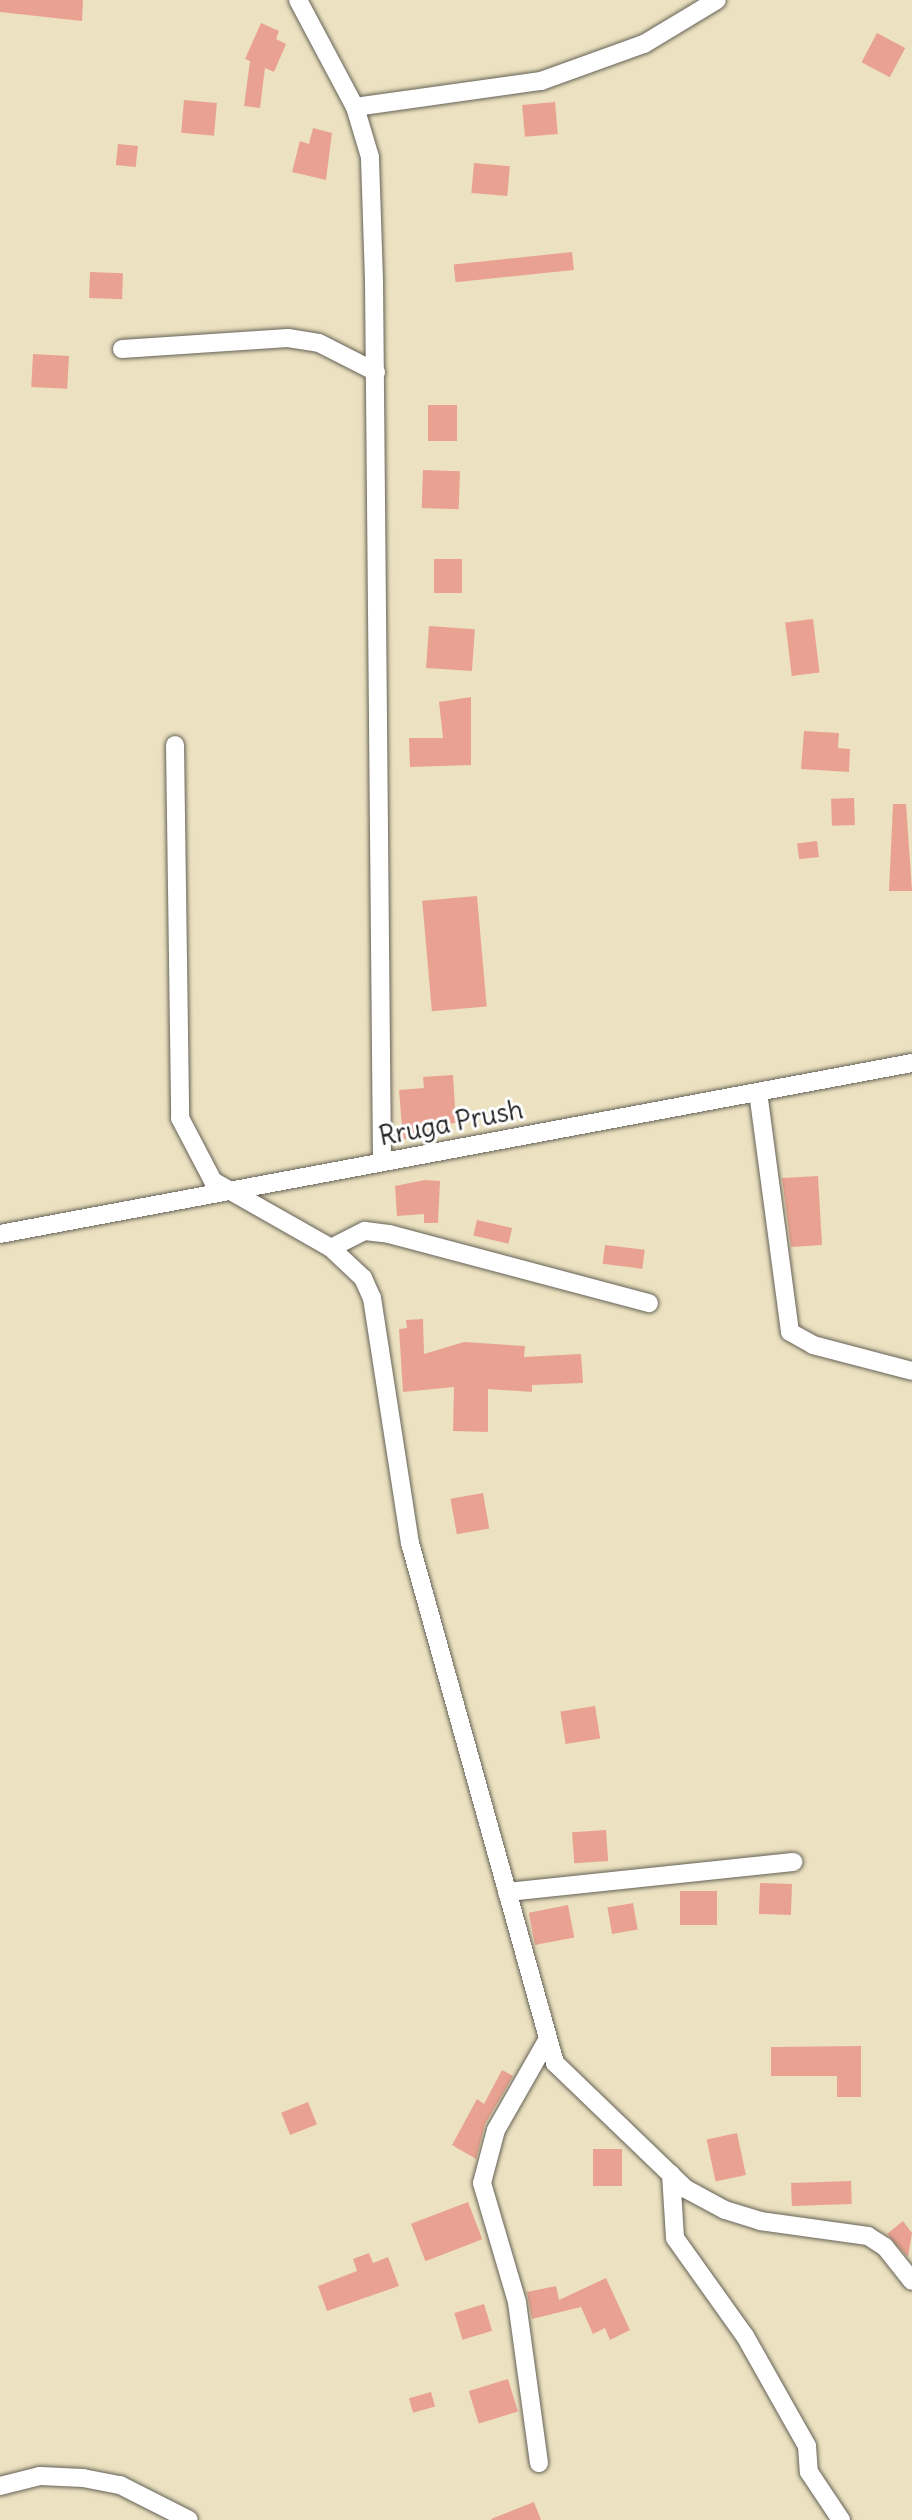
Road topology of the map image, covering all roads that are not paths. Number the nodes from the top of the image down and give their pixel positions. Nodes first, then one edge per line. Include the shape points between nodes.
1 (298, 0) edge
2 (717, 0) edge
3 (355, 107) junction
4 (122, 349) dead end
5 (376, 372) junction
6 (175, 745) dead end
7 (912, 1063) edge
8 (758, 1092) junction
9 (382, 1162) junction
10 (231, 1191) junction
11 (0, 1234) edge
12 (331, 1248) junction
13 (649, 1303) dead end
14 (912, 1371) edge
15 (793, 1862) dead end
16 (507, 1892) junction
17 (548, 2039) junction
18 (671, 2174) junction
19 (912, 2281) edge
20 (539, 2463) dead end
21 (0, 2486) edge
22 (189, 2520) edge
23 (841, 2520) edge

1 - 3 street
2 - 3 street via 644,44 541,81
3 - 5 street via 370,157
4 - 5 street via 288,338 319,343
5 - 9 street
6 - 10 street via 180,1118 199,1148 205,1171
7 - 8 street, Rruga Prush
8 - 9 street, Rruga Prush
8 - 14 street via 790,1332 813,1345
9 - 10 street, Rruga Prush
10 - 11 street, Rruga Prush
10 - 12 street
12 - 13 street via 356,1233 389,1234
12 - 16 street via 363,1278 372,1298 410,1543
15 - 16 street
16 - 17 street
17 - 18 street via 567,2079
17 - 20 street via 496,2130 482,2183 517,2302
18 - 19 street via 686,2189 725,2210 760,2221 868,2236 885,2247
18 - 23 street via 675,2238 745,2336 807,2446 809,2472
21 - 22 street via 40,2476 83,2478 120,2485

